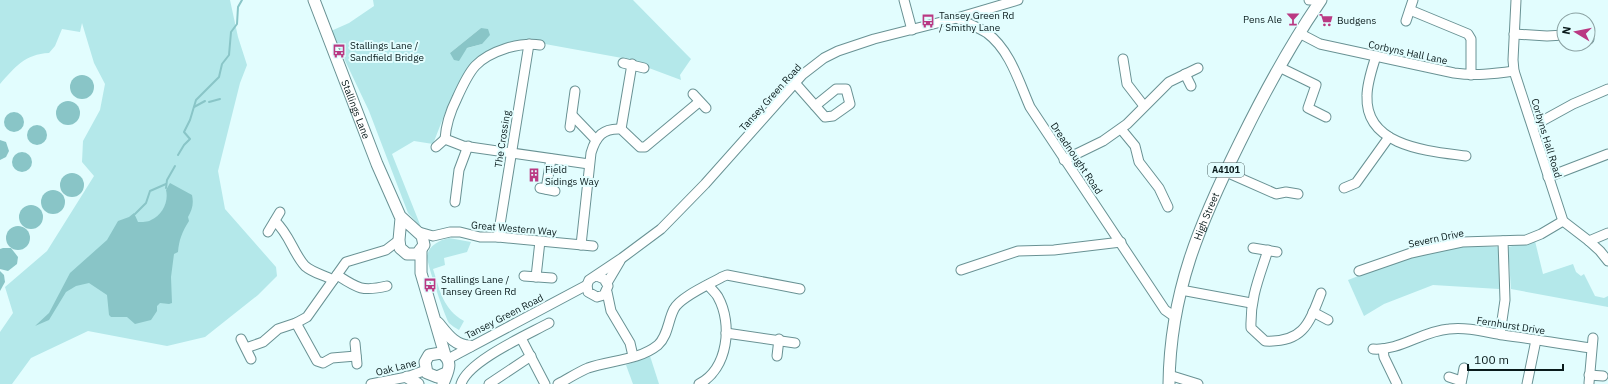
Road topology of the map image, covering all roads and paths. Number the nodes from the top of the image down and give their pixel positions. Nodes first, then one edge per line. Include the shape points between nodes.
1 (314, 0) edge
2 (904, 0) edge
3 (1018, 0) edge
4 (1309, 0) edge
5 (1321, 0) edge
6 (1413, 0) edge
7 (1516, 0) edge
8 (1410, 10) junction
9 (956, 18) junction
10 (1406, 21) dead end
11 (912, 30) junction
12 (1300, 33) junction
13 (1514, 34) junction
14 (1556, 35) edge
15 (530, 44) junction
16 (540, 45) dead end
17 (1376, 56) junction
18 (1123, 60) dead end
19 (1279, 67) junction
20 (644, 68) dead end
21 (1198, 68) dead end
22 (1514, 71) junction
23 (1185, 74) junction
24 (1471, 75) junction
25 (795, 83) junction
26 (1191, 86) dead end
27 (1608, 89) edge
28 (575, 91) dead end
29 (693, 94) dead end
30 (815, 106) dead end
31 (1144, 106) junction
32 (572, 115) junction
33 (1326, 117) dead end
34 (1533, 126) junction
35 (570, 127) dead end
36 (621, 129) junction
37 (1121, 129) junction
38 (1389, 137) junction
39 (445, 139) junction
40 (596, 140) junction
41 (468, 146) junction
42 (436, 147) dead end
43 (511, 153) junction
44 (1608, 154) edge
45 (1466, 156) dead end
46 (551, 158) junction
47 (1064, 160) junction
48 (589, 164) junction
49 (1226, 172) junction
50 (1548, 177) junction
51 (1344, 188) dead end
52 (547, 189) dead end
53 (1298, 194) dead end
54 (455, 202) dead end
55 (1168, 208) dead end
56 (280, 212) dead end
57 (401, 218) junction
58 (275, 221) junction
59 (1563, 221) junction
60 (417, 231) junction
61 (268, 232) dead end
62 (1608, 233) edge
63 (433, 236) junction
64 (498, 237) junction
65 (399, 239) junction
66 (540, 241) junction
67 (1504, 241) junction
68 (1589, 241) junction
69 (1121, 242) junction
70 (581, 245) junction
71 (593, 246) dead end
72 (422, 248) junction
73 (1253, 248) dead end
74 (386, 250) junction
75 (405, 253) junction
76 (622, 258) junction
77 (1608, 261) edge
78 (961, 270) dead end
79 (1359, 271) dead end
80 (421, 273) junction
81 (524, 276) dead end
82 (597, 276) junction
83 (536, 277) junction
84 (335, 278) junction
85 (552, 278) dead end
86 (708, 285) junction
87 (387, 286) dead end
88 (607, 287) junction
89 (800, 290) dead end
90 (1180, 290) junction
91 (591, 292) junction
92 (1321, 293) dead end
93 (1251, 302) junction
94 (611, 310) junction
95 (1313, 312) junction
96 (434, 317) junction
97 (1175, 317) junction
98 (1328, 320) dead end
99 (296, 323) junction
100 (549, 323) dead end
101 (726, 333) junction
102 (1500, 334) junction
103 (521, 338) junction
104 (1593, 338) dead end
105 (241, 339) dead end
106 (779, 339) junction
107 (1536, 340) junction
108 (354, 343) dead end
109 (795, 343) dead end
110 (470, 346) junction
111 (246, 348) junction
112 (1591, 348) junction
113 (1373, 349) dead end
114 (1383, 349) junction
115 (433, 353) junction
116 (531, 356) junction
117 (633, 356) junction
118 (776, 356) dead end
119 (446, 357) junction
120 (251, 359) dead end
121 (1464, 368) dead end
122 (428, 376) edge
123 (1603, 376) dead end
124 (408, 377) junction
125 (1449, 377) dead end
126 (444, 379) edge
127 (1169, 380) edge
128 (1461, 382) edge
129 (704, 383) edge
130 (371, 384) edge
131 (418, 384) edge
132 (461, 384) edge
133 (489, 384) edge
134 (545, 384) edge
135 (558, 384) edge
136 (1198, 384) edge
137 (1397, 384) edge
138 (1528, 384) edge

1 - 57 main road, Stallings Lane via 377,164
2 - 11 street
3 - 9 street, Tansey Green Road
4 - 5 street
5 - 12 main road, High Street / A4101
6 - 8 street
7 - 13 street, Corbyns Hall Road
8 - 10 street
8 - 24 street via 1468,34 1471,39
9 - 11 street, Tansey Green Road
9 - 47 street, Dreadnought Road via 987,33 1004,50 1030,107
11 - 25 street, Tansey Green Road via 838,50 824,58
12 - 17 street, Corbyns Hall Lane via 1320,44
12 - 19 main road, High Street / A4101
13 - 14 street
13 - 22 street, Corbyns Hall Road
15 - 16 street
15 - 39 street via 520,44 488,54 477,64 466,79 447,118
15 - 43 street, The Crossing
17 - 24 street, Corbyns Hall Lane
17 - 38 street via 1366,95 1367,107 1377,127
18 - 31 street via 1129,71 1127,84
19 - 33 street via 1316,85 1308,108
19 - 49 main road, High Street / A4101
20 - 36 street via 627,63
21 - 23 street
22 - 24 street, Corbyns Hall Lane
22 - 34 street, Corbyns Hall Road
23 - 26 street
23 - 31 street via 1169,82
25 - 30 street
25 - 76 street, Tansey Green Road via 706,184 661,229
27 - 34 street via 1573,104
28 - 32 street
29 - 36 street via 703,105 645,147 640,147
31 - 37 street
32 - 35 street
32 - 40 street
34 - 50 street, Corbyns Hall Road
36 - 40 street via 608,129
37 - 47 street
37 - 55 street via 1135,146 1139,162 1159,188 1168,195
38 - 45 street via 1403,144 1434,152
38 - 51 street via 1356,183
39 - 41 street
39 - 42 street
40 - 48 street
41 - 43 street
41 - 54 street via 452,190
43 - 46 street
43 - 64 street, The Crossing
44 - 50 street
46 - 48 street
46 - 52 street
47 - 69 street, Dreadnought Road
48 - 70 street
49 - 53 street via 1276,194 1285,188
49 - 90 main road, High Street / A4101 via 1190,255
50 - 59 street, Corbyns Hall Road
56 - 58 street
57 - 60 main road, Stallings Lane
57 - 65 main road, Stallings Lane
58 - 61 street
58 - 84 street via 284,229 304,265 315,273
59 - 67 street, Severn Drive via 1526,240
59 - 68 street
60 - 63 street
60 - 65 main road via 406,231
60 - 72 main road via 422,236
62 - 68 street
63 - 64 street, Great Western Way via 455,232 480,237
63 - 72 street
64 - 66 street, Great Western Way
65 - 74 street
65 - 75 main road via 400,248
66 - 70 street, Great Western Way
66 - 83 street
67 - 79 street, Severn Drive via 1455,244 1411,253
67 - 102 street via 1505,300
68 - 77 street
69 - 78 street via 1054,250 1018,251
69 - 97 street, Dreadnought Road via 1164,310
70 - 71 street, Great Western Way
72 - 75 main road via 417,254
72 - 80 main road
73 - 93 street via 1272,251
74 - 75 street
74 - 84 street via 346,262
75 - 80 main road
76 - 82 street, Tansey Green Road
76 - 88 street, Tansey Green Road
80 - 96 main road
81 - 83 street
82 - 88 street via 604,278
82 - 91 street, Tansey Green Road via 589,280
83 - 85 street
84 - 87 street via 372,294
84 - 99 street via 307,317
86 - 89 street via 728,275
86 - 101 street via 718,297
86 - 117 street via 680,302 674,309 669,326 659,344
88 - 91 street, Tansey Green Road via 601,297
88 - 94 street
90 - 93 street
90 - 97 main road, High Street / A4101
91 - 94 street
91 - 110 street, Tansey Green Road via 571,294
92 - 95 street
93 - 95 street via 1252,328 1265,341 1279,342 1303,331
94 - 117 street via 630,343
95 - 98 street
96 - 110 main road via 455,342 462,346
96 - 115 main road
96 - 119 main road
97 - 127 main road, High Street / A4101
99 - 108 street via 317,361 323,363 332,358 356,360
99 - 111 street via 278,329 263,342
100 - 103 street
101 - 106 street
101 - 129 street via 722,355 713,374
102 - 107 street, Fernhurst Drive
102 - 114 street, Fernhurst Drive via 1449,329
103 - 116 street
103 - 132 street via 479,362
104 - 112 street
105 - 111 street
106 - 109 street
106 - 118 street
107 - 112 street, Fernhurst Drive
107 - 138 street
110 - 119 street, Tansey Green Road
111 - 120 street
112 - 123 street via 1589,379
113 - 114 street, Fernhurst Drive
114 - 137 street via 1384,357
115 - 119 main road
115 - 122 main road via 425,362
116 - 133 street
116 - 134 street
117 - 135 street via 588,368
119 - 126 main road via 450,366
121 - 128 street
122 - 124 street, Oak Lane
122 - 126 main road
124 - 130 street, Oak Lane
124 - 131 main road
125 - 128 street
127 - 136 street

